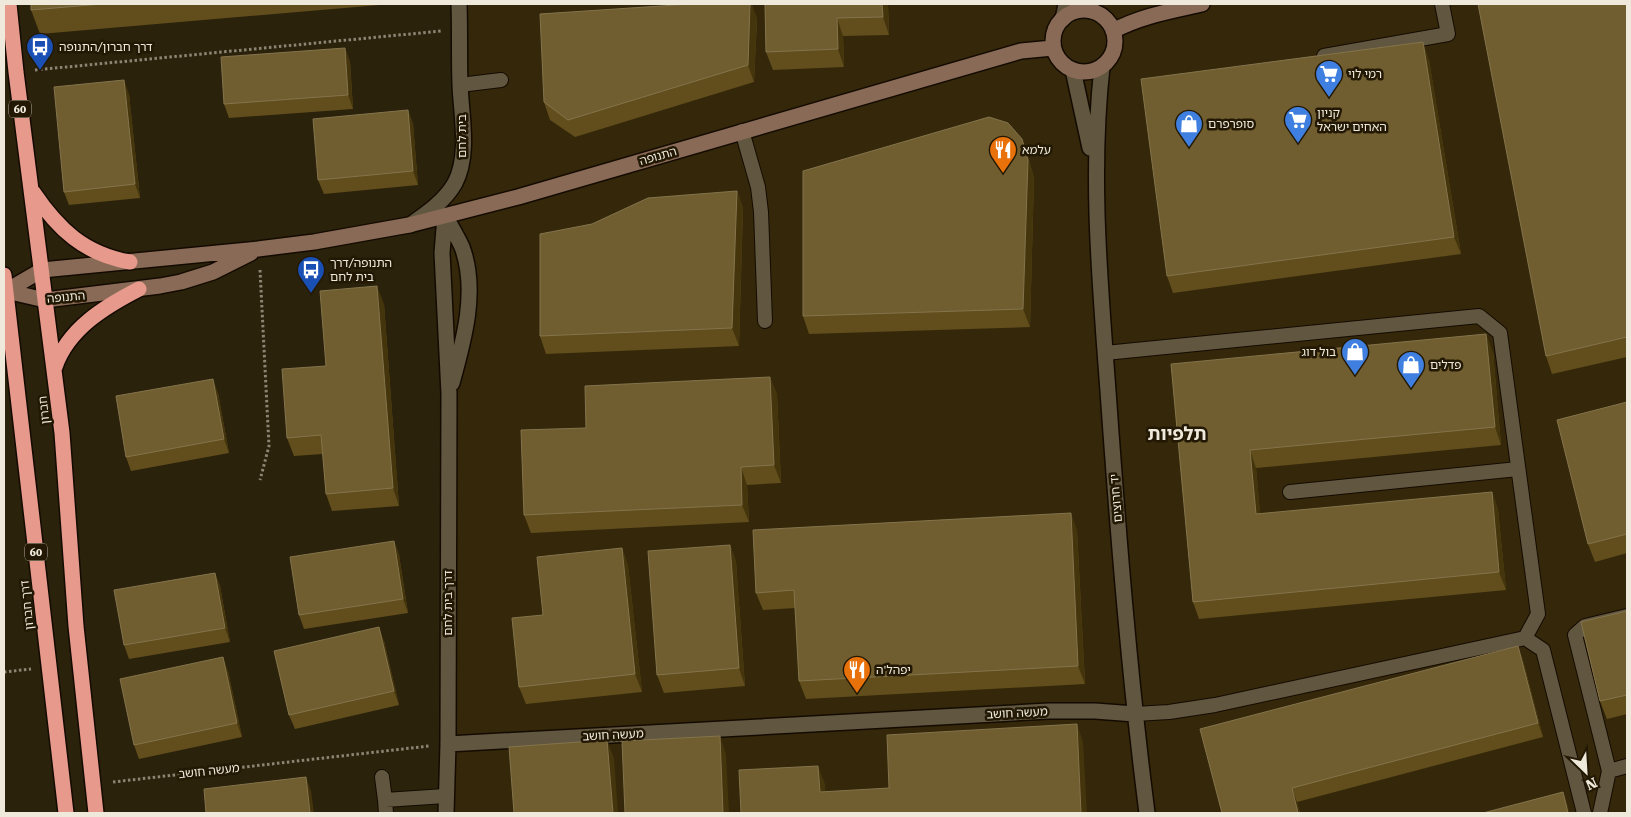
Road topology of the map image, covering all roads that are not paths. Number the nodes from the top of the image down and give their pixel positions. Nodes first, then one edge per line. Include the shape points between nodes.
1 (9, 4) edge
2 (459, 4) edge
3 (1202, 4) edge
4 (1442, 4) edge
5 (1088, 7) edge
6 (1064, 11) edge
7 (1113, 31) junction
8 (1054, 48) junction
9 (1314, 58) edge
10 (1102, 67) junction
11 (1072, 70) junction
12 (501, 80) dead end
13 (460, 84) junction
14 (742, 131) junction
15 (1095, 181) junction
16 (31, 189) junction
17 (445, 216) junction
18 (409, 225) junction
19 (258, 249) junction
20 (130, 262) junction
21 (42, 270) junction
22 (4, 275) edge
23 (138, 289) junction
24 (6, 291) junction
25 (45, 300) junction
26 (765, 321) dead end
27 (1105, 353) junction
28 (54, 369) junction
29 (449, 394) junction
30 (1518, 469) junction
31 (1290, 492) dead end
32 (1627, 616) edge
33 (1525, 638) junction
34 (1134, 714) junction
35 (448, 744) junction
36 (1627, 766) edge
37 (1609, 770) junction
38 (382, 777) dead end
39 (445, 796) junction
40 (385, 807) edge
41 (66, 813) edge
42 (96, 813) edge
43 (446, 813) edge
44 (1147, 813) edge
45 (1584, 813) edge
46 (1600, 813) edge

1 - 16 highway, חברון / 60
2 - 13 street
3 - 7 street via 1139,19
4 - 9 lane via 1448,34
5 - 6 street
5 - 7 street via 1105,18
6 - 8 street via 1054,32
7 - 10 street via 1114,51
8 - 11 street via 1060,62
8 - 14 street, התנופה via 1021,51
10 - 11 street via 1088,72
10 - 15 street, יד חרוצים
11 - 15 street, יד חרוצים
12 - 13 lane
13 - 18 street, בית לחם via 463,134 458,176 452,188 435,206
14 - 17 street, התנופה
14 - 26 lane via 762,212
15 - 27 street, יד חרוצים
16 - 20 highway via 51,218 72,238 102,254
16 - 21 highway, חברון / 60
17 - 18 street, התנופה
17 - 29 street, דרך בית לחם via 442,263
17 - 29 street, דרך בית לחם via 459,240 468,288 465,332
18 - 19 street, התנופה
19 - 20 street, התנופה
19 - 23 street, התנופה via 213,272 174,284
20 - 21 street, התנופה
21 - 24 street, התנופה
21 - 25 highway, חברון / 60
22 - 24 highway, דרך חברון / 60
23 - 25 street, התנופה
23 - 28 highway via 78,329 60,353
24 - 25 street, התנופה
24 - 41 highway, דרך חברון / 60
25 - 28 highway, חברון / 60
27 - 30 lane via 1479,316 1500,333
27 - 34 street, יד חרוצים
28 - 42 highway, חברון / 60
29 - 35 street, דרך בית לחם
30 - 31 lane
30 - 33 lane via 1538,614
32 - 37 lane via 1585,626 1575,635
33 - 34 lane via 1215,705
33 - 45 lane via 1543,650
34 - 35 street, מעשה חושב via 1049,711
34 - 44 street, יד חרוצים
35 - 39 street, דרך בית לחם
36 - 37 lane
37 - 46 lane
38 - 40 lane
39 - 40 lane
39 - 43 street, דרך בית לחם

